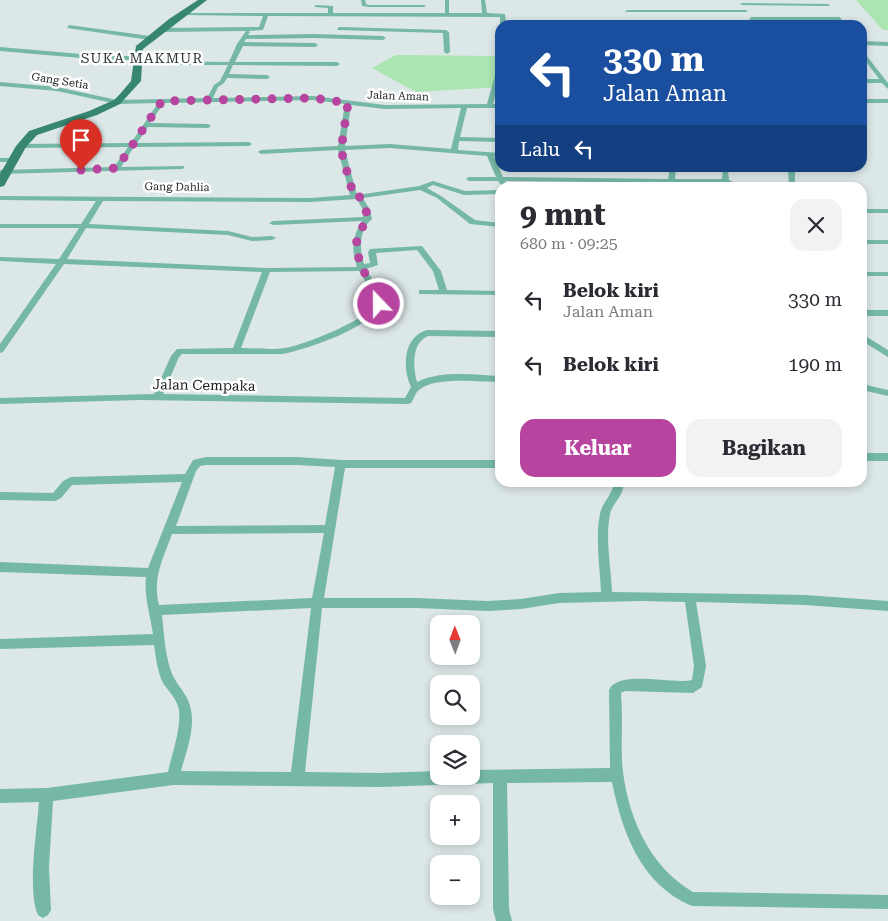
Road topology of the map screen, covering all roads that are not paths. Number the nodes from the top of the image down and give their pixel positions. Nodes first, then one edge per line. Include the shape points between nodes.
1 (203, 0) edge
2 (363, 0) edge
3 (418, 0) edge
4 (447, 0) edge
5 (483, 0) edge
6 (741, 2) edge
7 (826, 2) edge
8 (316, 6) dead end
9 (424, 6) junction
10 (627, 11) dead end
11 (746, 12) junction
12 (184, 14) junction
13 (266, 14) junction
14 (486, 14) junction
15 (330, 15) junction
16 (426, 15) junction
17 (447, 15) junction
18 (751, 19) joint
19 (839, 19) joint
20 (503, 20) edge
21 (69, 28) dead end
22 (248, 29) junction
23 (339, 29) dead end
24 (161, 30) junction
25 (429, 30) junction
26 (244, 37) junction
27 (150, 38) junction
28 (383, 38) dead end
29 (867, 43) edge
30 (240, 44) junction
31 (888, 44) edge
32 (315, 45) dead end
33 (0, 50) edge
34 (447, 52) dead end
35 (137, 61) junction
36 (232, 62) junction
37 (867, 62) edge
38 (337, 64) dead end
39 (267, 77) dead end
40 (223, 79) junction
41 (867, 81) edge
42 (884, 81) junction
43 (0, 84) edge
44 (252, 84) dead end
45 (888, 87) edge
46 (495, 93) edge
47 (210, 100) junction
48 (867, 100) edge
49 (162, 101) junction
50 (888, 101) edge
51 (117, 102) junction
52 (348, 103) junction
53 (490, 106) junction
54 (495, 106) edge
55 (464, 107) junction
56 (145, 125) junction
57 (208, 126) dead end
58 (456, 139) junction
59 (495, 140) edge
60 (132, 144) junction
61 (249, 144) dead end
62 (21, 146) junction
63 (341, 150) junction
64 (454, 151) junction
65 (261, 152) dead end
66 (490, 155) junction
67 (495, 155) edge
68 (0, 160) edge
69 (14, 160) junction
70 (495, 167) edge
71 (117, 168) junction
72 (182, 168) dead end
73 (4, 172) edge
74 (497, 172) edge
75 (725, 172) edge
76 (469, 179) dead end
77 (500, 179) junction
78 (726, 181) joint
79 (501, 182) edge
80 (603, 182) edge
81 (708, 182) edge
82 (0, 184) edge
83 (421, 188) junction
84 (495, 192) edge
85 (357, 197) junction
86 (0, 198) edge
87 (101, 198) junction
88 (867, 211) edge
89 (888, 211) edge
90 (368, 220) junction
91 (273, 223) dead end
92 (495, 224) edge
93 (0, 226) edge
94 (83, 226) junction
95 (272, 238) dead end
96 (867, 242) edge
97 (888, 242) edge
98 (0, 259) edge
99 (62, 261) junction
100 (362, 268) junction
101 (267, 270) junction
102 (867, 274) edge
103 (888, 274) edge
104 (422, 292) dead end
105 (444, 292) junction
106 (495, 293) edge
107 (888, 312) edge
108 (867, 313) edge
109 (495, 334) edge
110 (867, 340) edge
111 (0, 350) edge
112 (236, 351) junction
113 (888, 354) edge
114 (495, 379) edge
115 (415, 388) junction
116 (867, 388) edge
117 (888, 393) edge
118 (157, 398) junction
119 (0, 401) edge
120 (867, 457) edge
121 (888, 457) edge
122 (341, 464) junction
123 (495, 464) edge
124 (187, 478) junction
125 (618, 487) edge
126 (0, 496) edge
127 (329, 529) junction
128 (169, 530) junction
129 (0, 567) edge
130 (152, 573) junction
131 (607, 596) junction
132 (690, 598) junction
133 (317, 604) junction
134 (888, 606) edge
135 (155, 610) junction
136 (160, 639) junction
137 (0, 644) edge
138 (617, 774) junction
139 (500, 776) junction
140 (173, 778) junction
141 (297, 780) junction
142 (47, 795) junction
143 (0, 796) edge
144 (888, 902) edge
145 (43, 910) dead end
146 (504, 921) edge

1 - 12 main road
2 - 9 street via 364,5 369,6
3 - 9 street via 424,1
4 - 17 street
5 - 14 street
6 - 7 street
6 - 11 street
7 - 19 street
8 - 15 street via 331,7
9 - 16 street
10 - 11 street
11 - 18 street
12 - 13 street
12 - 24 main road
13 - 15 street
13 - 22 street via 262,28
14 - 17 street
14 - 20 street via 503,15
15 - 16 street
16 - 17 street
16 - 25 street
18 - 19 street
21 - 27 street
22 - 24 street
22 - 26 street
23 - 25 street
24 - 27 main road
25 - 34 street via 446,32
26 - 28 street
26 - 30 street
27 - 35 main road via 138,48
29 - 31 street
30 - 32 street
30 - 36 street
33 - 35 street
35 - 36 street
35 - 51 main road via 136,81
36 - 38 street
36 - 40 street
37 - 42 street
39 - 40 street
40 - 44 street
40 - 47 street
41 - 42 street
42 - 45 street
43 - 51 street, Gang Setia via 57,89
46 - 53 street
47 - 49 street, Jalan Aman
47 - 52 street, Jalan Aman via 313,98
48 - 50 street
49 - 51 street, Jalan Aman
49 - 56 street
51 - 62 main road via 38,131
52 - 55 street, Jalan Aman via 385,107
52 - 63 street
53 - 54 street, Jalan Aman
53 - 55 street, Jalan Aman
55 - 58 street
56 - 57 street
56 - 60 street
58 - 59 street
58 - 64 street
60 - 61 street
60 - 62 street
60 - 71 street
62 - 69 main road
63 - 64 street via 390,146
63 - 65 street
63 - 85 street
64 - 66 street
66 - 67 street
66 - 70 street
68 - 69 street
69 - 73 main road
71 - 72 street
71 - 73 street
73 - 82 main road
74 - 77 street
75 - 78 street
76 - 77 street
77 - 79 street
77 - 80 street
78 - 81 street
83 - 84 street, Gang Dahlia via 433,183 464,193
83 - 85 street, Gang Dahlia
83 - 92 street via 473,222
85 - 87 street, Gang Dahlia via 278,201
85 - 90 street via 368,213
86 - 87 street, Gang Dahlia
87 - 94 street
88 - 89 street
90 - 91 street
90 - 100 street via 357,241
93 - 94 street
94 - 95 street
94 - 99 street
96 - 97 street
98 - 99 street
99 - 101 street
99 - 111 street
100 - 101 street
100 - 105 street via 374,265 373,251 420,248 437,271
100 - 112 street via 379,304 367,316 306,346 282,351
101 - 112 street
102 - 103 street
104 - 105 street
105 - 106 street
107 - 108 street
109 - 115 street via 419,335 410,360
110 - 113 street
112 - 118 street via 178,352
114 - 115 street via 440,380
115 - 118 street, Jalan Cempaka via 408,401
116 - 117 street
118 - 119 street, Jalan Cempaka
120 - 121 street
122 - 123 street
122 - 124 street via 206,461 193,466
122 - 127 street
124 - 126 street via 72,480 55,496
124 - 128 street
125 - 131 street via 616,499 605,513
127 - 128 street
127 - 133 street
128 - 130 street
129 - 130 street
130 - 135 street via 150,592
131 - 132 street
131 - 133 street via 487,606
132 - 134 street via 806,600
132 - 138 street via 700,666 698,683 693,687 623,685 614,690
133 - 135 street
133 - 141 street
135 - 136 street
136 - 137 street
136 - 140 street via 162,663 185,710 185,727
138 - 139 street
138 - 144 street via 637,843 655,872 678,892 692,899
139 - 141 street
139 - 146 street
140 - 141 street
140 - 142 street
142 - 143 street
142 - 145 street via 42,854

